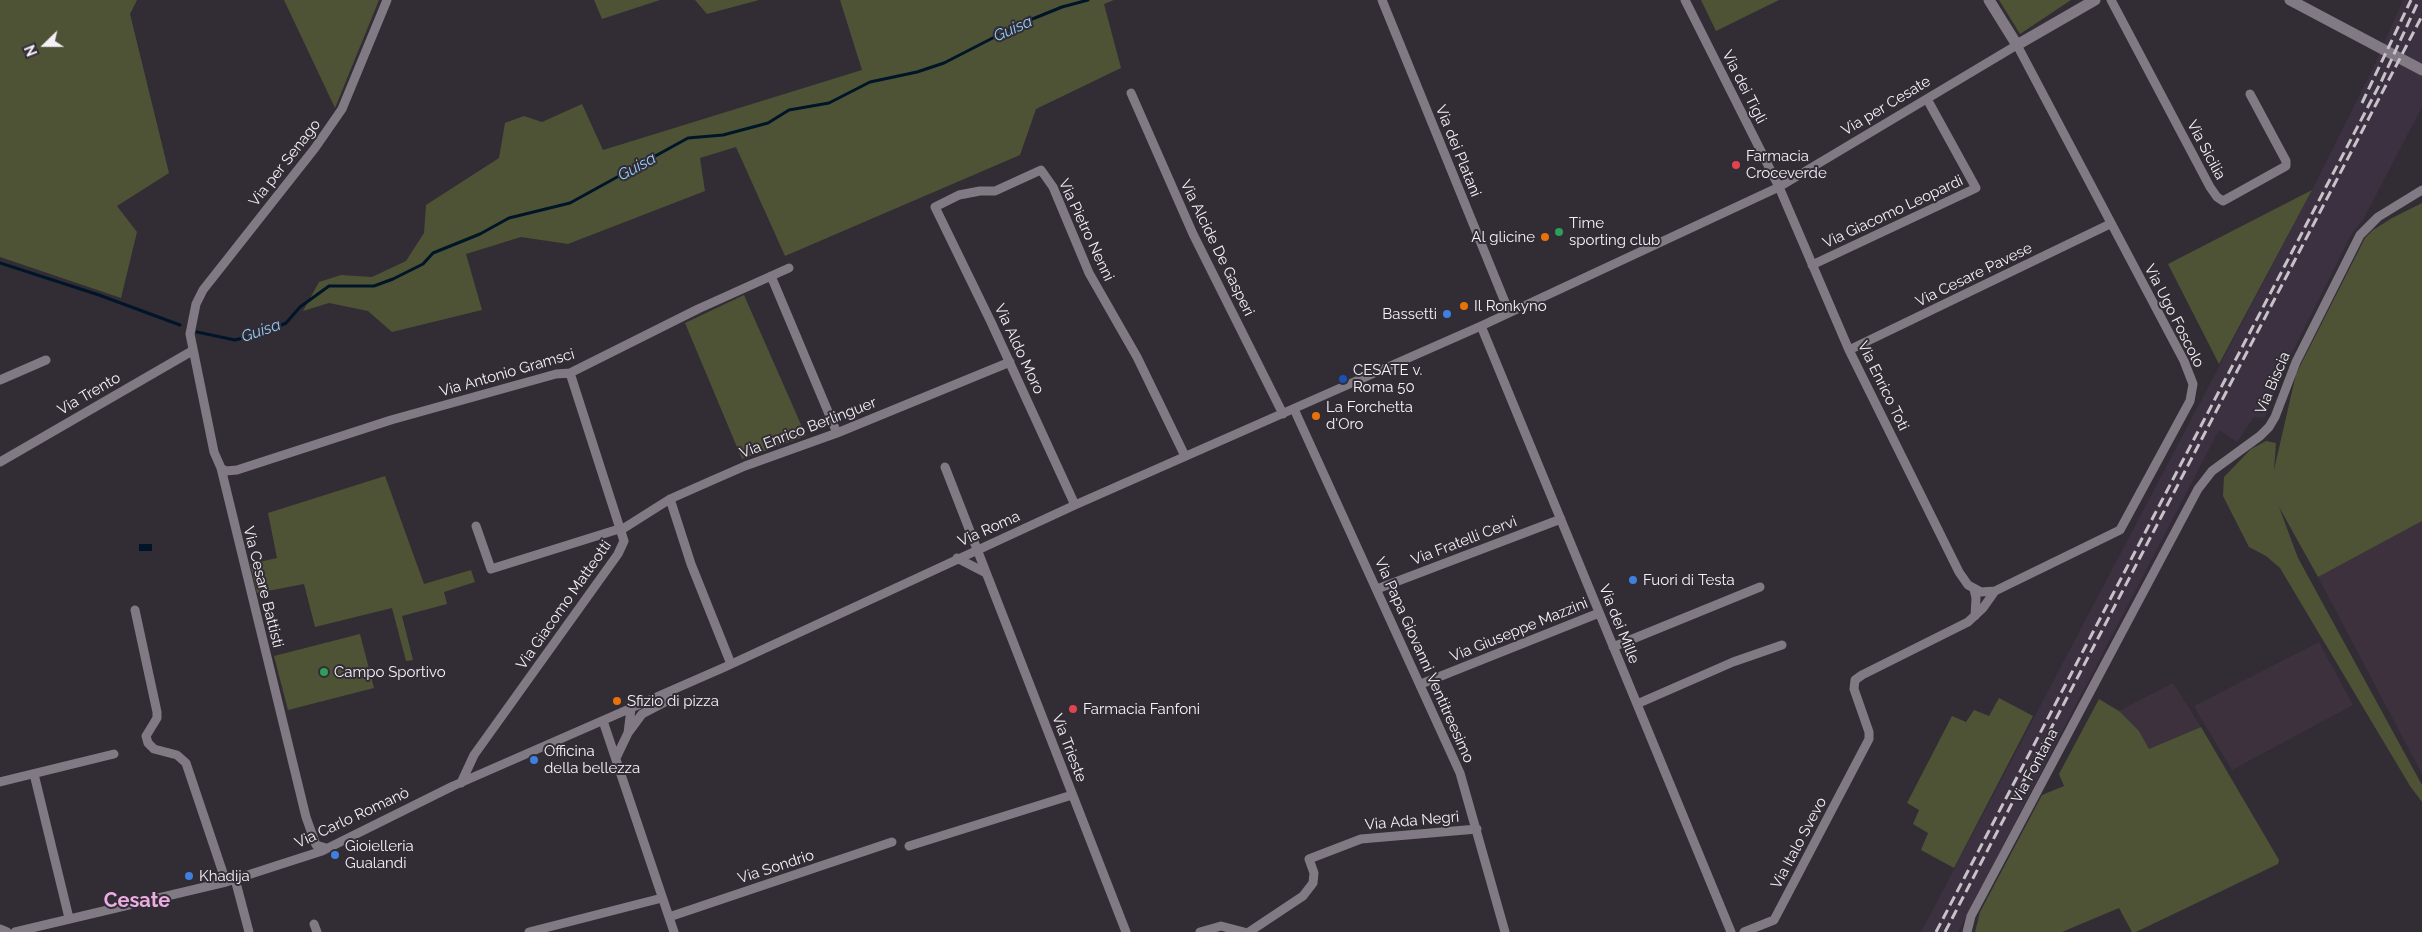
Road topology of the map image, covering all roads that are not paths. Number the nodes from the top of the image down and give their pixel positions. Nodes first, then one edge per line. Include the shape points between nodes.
1 (388, 0) edge
2 (1382, 0) edge
3 (1685, 0) edge
4 (1989, 0) edge
5 (2095, 0) edge
6 (2111, 0) edge
7 (2290, 0) edge
8 (2017, 45) junction
9 (2422, 70) edge
10 (1131, 93) dead end
11 (2250, 94) dead end
12 (1927, 99) junction
13 (1779, 187) junction
14 (2422, 190) edge
15 (935, 207) joint
16 (2110, 224) junction
17 (1812, 265) junction
18 (789, 268) dead end
19 (771, 276) junction
20 (1509, 312) junction
21 (1481, 326) junction
22 (190, 334) joint
23 (1849, 350) junction
24 (192, 351) junction
25 (46, 360) dead end
26 (1010, 362) junction
27 (1389, 367) joint
28 (570, 373) junction
29 (0, 380) edge
30 (1294, 409) junction
31 (1283, 414) junction
32 (837, 433) junction
33 (1185, 456) junction
34 (0, 462) edge
35 (945, 467) dead end
36 (221, 468) junction
37 (670, 499) junction
38 (1075, 504) junction
39 (1561, 519) junction
40 (476, 526) dead end
41 (620, 529) junction
42 (976, 550) junction
43 (957, 558) junction
44 (986, 573) junction
45 (1760, 587) dead end
46 (1377, 589) junction
47 (1974, 589) junction
48 (1995, 591) junction
49 (136, 610) dead end
50 (1599, 613) junction
51 (2131, 613) joint
52 (1975, 616) junction
53 (1782, 645) dead end
54 (1613, 647) junction
55 (731, 664) junction
56 (1421, 684) junction
57 (672, 691) junction
58 (1637, 704) junction
59 (631, 709) junction
60 (603, 721) junction
61 (628, 733) junction
62 (1863, 750) joint
63 (114, 754) dead end
64 (616, 758) junction
65 (34, 774) junction
66 (0, 782) edge
67 (461, 783) junction
68 (1072, 795) junction
69 (1477, 828) junction
70 (892, 842) dead end
71 (316, 845) junction
72 (909, 846) dead end
73 (326, 848) junction
74 (309, 856) junction
75 (231, 880) junction
76 (662, 898) junction
77 (669, 917) junction
78 (69, 918) junction
79 (0, 929) edge
80 (7, 932) edge
81 (16, 932) edge
82 (249, 932) edge
83 (529, 932) edge
84 (674, 932) edge
85 (1126, 932) edge
86 (1200, 932) edge
87 (1244, 932) edge
88 (1249, 932) edge
89 (1505, 932) edge
90 (1731, 932) edge
91 (1744, 932) edge
92 (1967, 932) edge

1 - 22 street, Via per Senago via 342,109 204,290 196,304
2 - 20 street, Via dei Platani
3 - 13 street, Via dei Tigli
4 - 8 street
5 - 8 street, Via per Cesate
6 - 11 street, Via Sicilia via 2210,186 2223,201 2286,166
7 - 9 street
8 - 12 street, Via per Cesate
8 - 16 street, Via Ugo Foscolo
10 - 31 street, Via Alcide De Gasperi via 1194,234
12 - 13 street, Via per Cesate
12 - 17 street, Via Giacomo Leopardi via 1976,188
13 - 17 street, Via Enrico Toti
13 - 20 street, Via per Cesate
14 - 51 street, Via Biscia via 2378,217 2360,235 2296,362 2275,417 2260,436 2204,480
15 - 26 street, Via Aldo Moro
15 - 33 street, Via Pietro Nenni via 959,196 994,191 1041,170 1053,187 1089,273 1137,358
16 - 23 street, Via Cesare Pavese
16 - 48 street, Via Ugo Foscolo via 2190,373 2193,384 2190,401 2120,530
17 - 23 street, Via Enrico Toti
18 - 19 street, Via Antonio Gramsci
19 - 28 street, Via Antonio Gramsci
19 - 32 street
20 - 21 street, Via per Cesate
21 - 27 street, Via per Cesate
21 - 39 street, Via dei Mille
22 - 24 street, Via Cesare Battisti
23 - 47 street, Via Enrico Toti via 1959,572
24 - 34 street, Via Trento
24 - 36 street, Via Cesare Battisti via 214,452
25 - 29 street
26 - 32 street, Via Enrico Berlinguer
26 - 38 street, Via Aldo Moro
27 - 30 street, Via Roma
28 - 36 street, Via Antonio Gramsci via 556,374 391,420 237,470
28 - 41 street, Via Giacomo Matteotti
30 - 31 street, Via Roma
30 - 46 street, Via Papa Giovanni Ventitreesimo
31 - 33 street, Via Roma
32 - 37 street, Via Enrico Berlinguer via 745,466
33 - 38 street, Via Roma
35 - 42 street, Via Trieste
36 - 71 street, Via Cesare Battisti via 306,818
37 - 41 street, Via Enrico Berlinguer
37 - 55 street
38 - 42 street, Via Roma
39 - 46 street, Via Fratelli Cervi
39 - 50 street, Via dei Mille
40 - 41 street, Via Enrico Berlinguer via 491,569
41 - 67 street, Via Giacomo Matteotti via 625,538 618,554 474,756
42 - 43 street, Via Roma
42 - 44 street, Via Trieste
43 - 44 street
43 - 55 street, Via Roma
44 - 68 street, Via Trieste
45 - 54 street
46 - 56 street, Via Papa Giovanni Ventitreesimo
47 - 48 street via 1986,593
47 - 52 street
48 - 52 street, Via Ugo Foscolo
49 - 75 street via 157,712 146,736 148,744 186,763
50 - 54 street, Via dei Mille
50 - 56 street, Via Giuseppe Mazzini
51 - 92 street, Via Fontana via 1971,916
52 - 62 street, Via Ugo Foscolo via 1855,680 1854,689 1869,732
53 - 58 street via 1733,662
54 - 58 street, Via dei Mille
55 - 57 street, Via Roma
56 - 69 street, Via Papa Giovanni Ventitreesimo via 1460,773
57 - 59 street, Via Roma
57 - 61 street via 665,702 642,714
58 - 90 street, Via dei Mille
59 - 60 street, Via Roma
59 - 61 street
60 - 64 street
60 - 67 street, Via Carlo Romanò
61 - 64 street
62 - 91 street, Via Italo Svevo via 1774,920
63 - 65 street
64 - 76 street
65 - 66 street
65 - 78 street
67 - 73 street, Via Carlo Romanò
68 - 72 street
68 - 85 street, Via Trieste
69 - 88 street, Via Ada Negri via 1361,839 1309,859 1314,873 1308,890
69 - 89 street, Via Papa Giovanni Ventitreesimo
70 - 77 street, Via Sondrio
71 - 73 street
71 - 74 street
73 - 74 street, Via Carlo Romanò
74 - 75 street, Via Carlo Romanò
75 - 78 street, Via Carlo Romanò
75 - 82 street
76 - 77 street
76 - 83 street
77 - 84 street
78 - 81 street, Via Carlo Romanò
79 - 80 street
86 - 87 street via 1222,926

